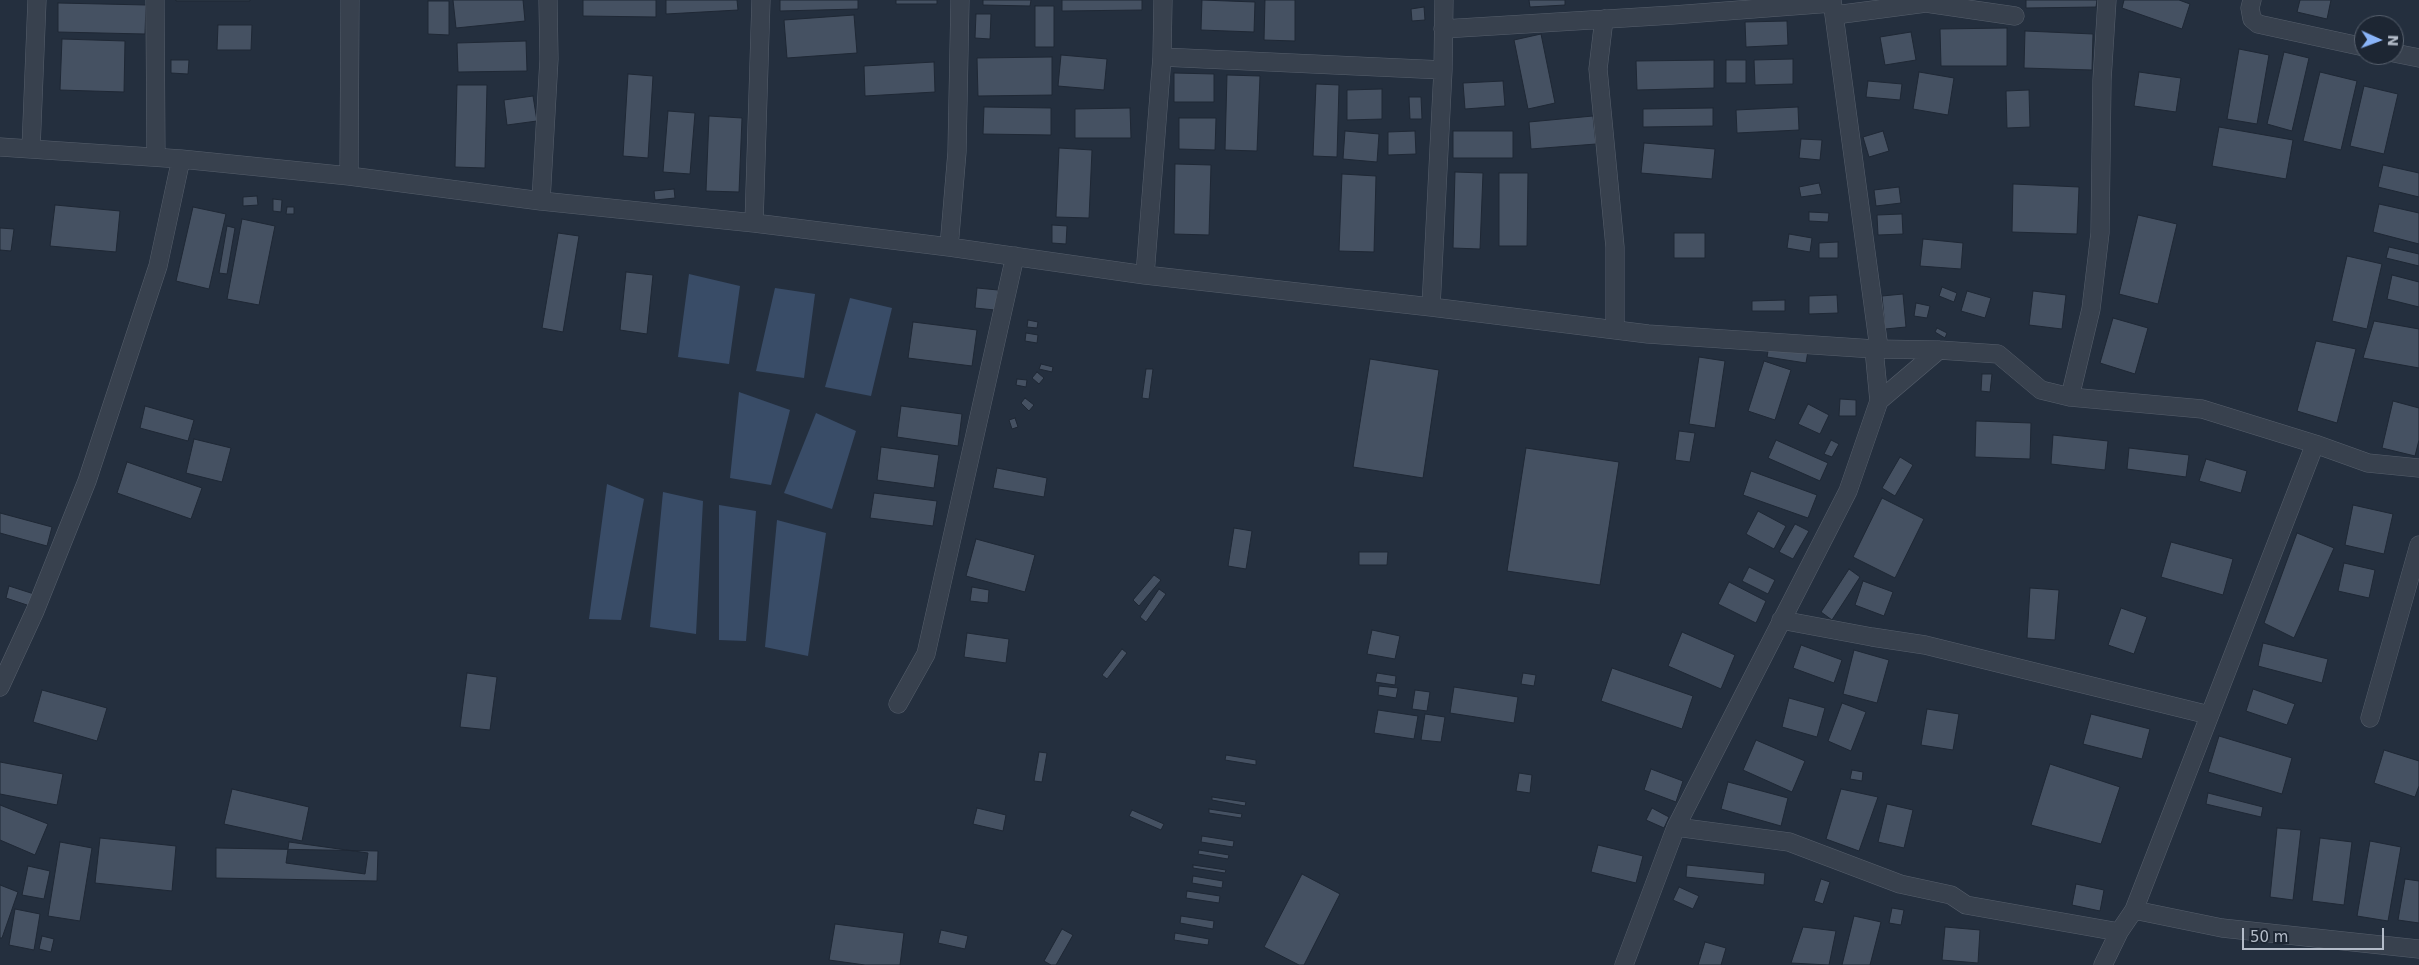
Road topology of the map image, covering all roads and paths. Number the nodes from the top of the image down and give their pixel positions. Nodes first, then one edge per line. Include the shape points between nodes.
1 (37, 0) edge
2 (155, 0) edge
3 (350, 0) edge
4 (548, 0) edge
5 (761, 0) edge
6 (960, 0) edge
7 (1163, 0) edge
8 (1444, 0) edge
9 (2108, 0) edge
10 (2252, 0) edge
11 (1833, 6) edge
12 (2014, 16) dead end
13 (1604, 19) junction
14 (1443, 29) junction
15 (2354, 45) edge
16 (2404, 55) edge
17 (1162, 57) junction
18 (2419, 58) edge
19 (1443, 70) junction
20 (0, 147) edge
21 (31, 149) junction
22 (156, 157) junction
23 (182, 159) junction
24 (349, 176) junction
25 (541, 201) junction
26 (754, 223) junction
27 (949, 247) junction
28 (1015, 256) junction
29 (1145, 275) junction
30 (1431, 307) junction
31 (1615, 330) junction
32 (1874, 349) junction
33 (1939, 350) junction
34 (2070, 397) junction
35 (1879, 401) junction
36 (2315, 444) junction
37 (2419, 468) edge
38 (2419, 545) edge
39 (1781, 620) junction
40 (0, 687) edge
41 (898, 704) dead end
42 (2209, 715) junction
43 (2370, 718) dead end
44 (1676, 827) junction
45 (2134, 910) junction
46 (2119, 932) junction
47 (2419, 949) edge
48 (1624, 965) edge
49 (2103, 965) edge

1 - 21 street
2 - 22 street
3 - 24 street
4 - 25 street via 549,59
5 - 26 street
6 - 27 street via 956,152
7 - 17 street
8 - 14 street
9 - 34 street via 2102,80 2100,233 2091,309
10 - 15 street via 2252,19 2258,24
11 - 12 street via 1926,3
11 - 13 street
11 - 32 street via 1878,341
13 - 14 street
13 - 31 street via 1598,69 1615,247
14 - 19 street
16 - 18 street
17 - 19 street
17 - 29 street
19 - 30 street
20 - 21 street
21 - 22 street
22 - 23 street
23 - 24 street
23 - 40 street via 158,266 87,481 35,611
24 - 25 street
25 - 26 street
26 - 27 street
27 - 28 street
28 - 29 street
28 - 41 street via 926,654
29 - 30 street
30 - 31 street
31 - 32 street
32 - 33 street
32 - 35 street
33 - 34 street via 1998,354 2042,390
33 - 35 street
34 - 36 street via 2202,409
35 - 39 street via 1848,491
36 - 37 street via 2368,463
36 - 42 street
38 - 43 street
39 - 42 street via 1926,645
39 - 44 street
42 - 45 street
44 - 46 street via 1789,842 1900,884 1951,895 1966,905
44 - 48 street
45 - 46 street
45 - 47 street via 2222,928
46 - 49 street

